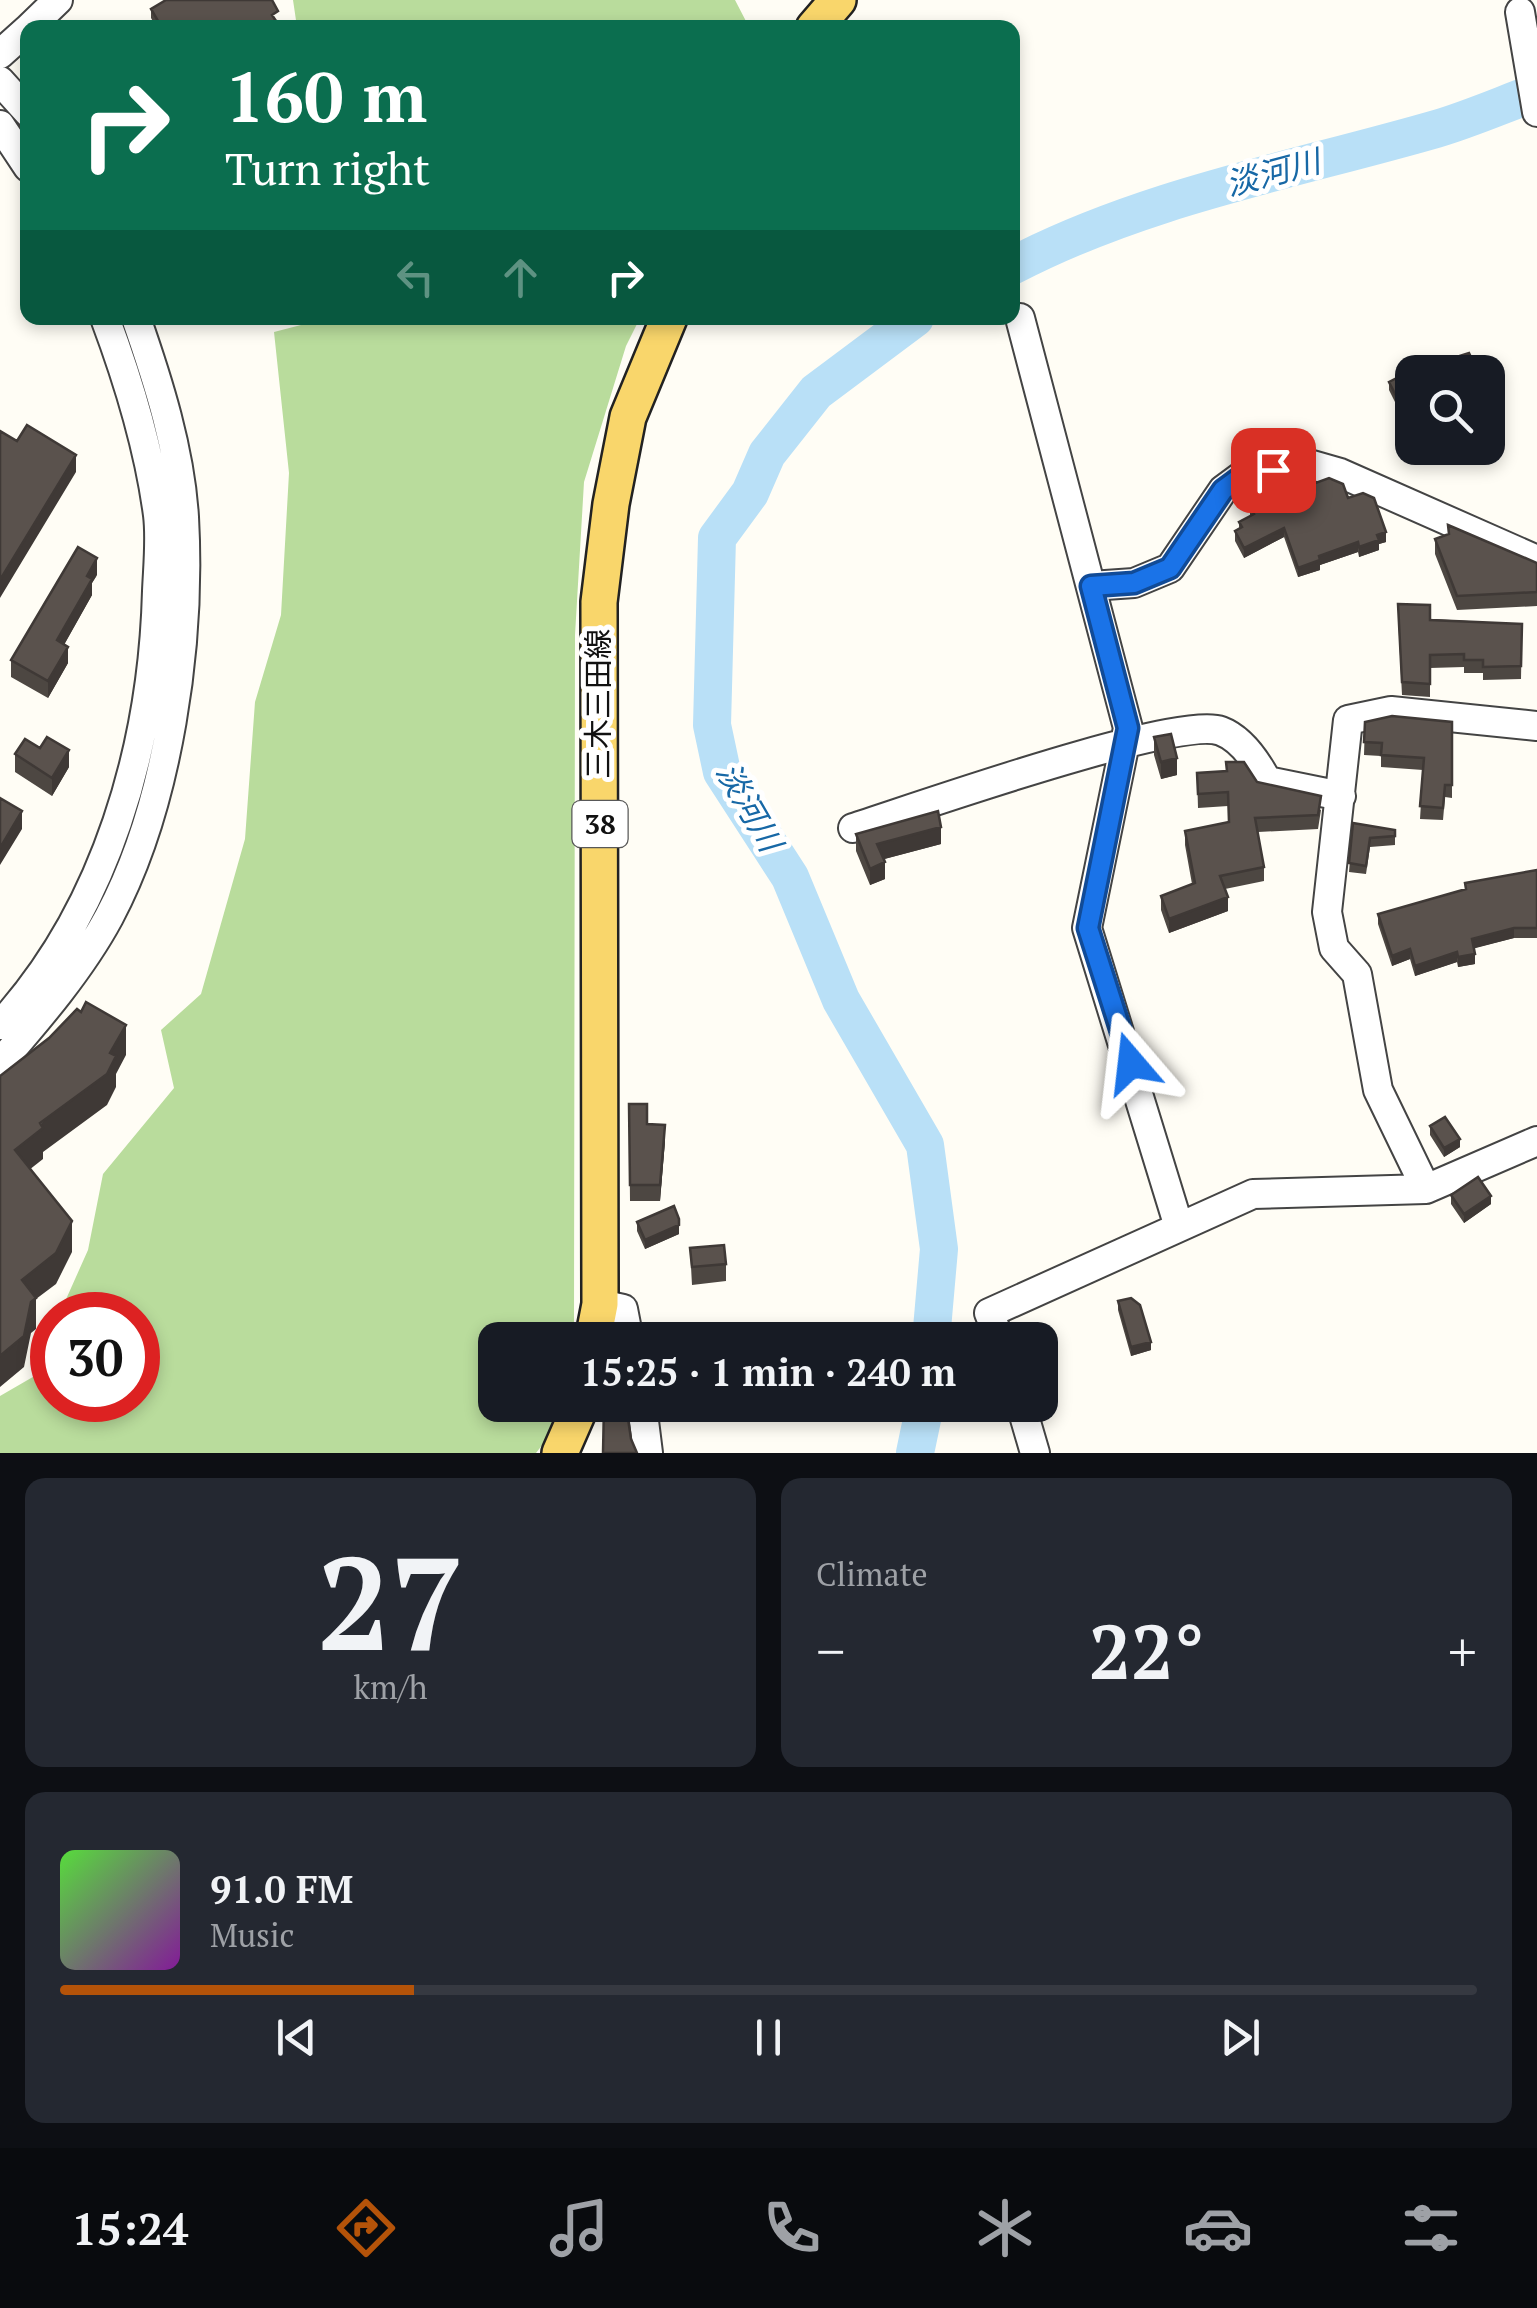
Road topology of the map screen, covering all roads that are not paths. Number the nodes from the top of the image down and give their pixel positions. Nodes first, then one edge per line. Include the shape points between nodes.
1 (58, 0) edge
2 (838, 0) edge
3 (1520, 12) dead end
4 (37, 20) edge
5 (821, 20) edge
6 (20, 35) edge
7 (0, 54) edge
8 (0, 81) edge
9 (20, 103) edge
10 (1537, 112) edge
11 (0, 125) edge
12 (20, 155) edge
13 (1020, 318) dead end
14 (108, 325) edge
15 (138, 325) edge
16 (666, 325) edge
17 (1537, 560) edge
18 (1091, 586) junction
19 (1537, 726) edge
20 (1122, 743) junction
21 (1341, 796) junction
22 (853, 828) dead end
23 (0, 1025) edge
24 (0, 1063) edge
25 (1537, 1141) edge
26 (1426, 1189) junction
27 (1180, 1227) junction
28 (600, 1304) junction
29 (596, 1322) edge
30 (626, 1322) edge
31 (993, 1322) edge
32 (574, 1422) edge
33 (644, 1422) edge
34 (1026, 1422) edge
35 (560, 1453) edge
36 (648, 1453) edge
37 (1035, 1453) edge

1 - 4 street
2 - 5 main road
3 - 10 street
6 - 7 street
8 - 9 street
11 - 12 street
13 - 18 street
14 - 23 street via 134,397 159,518 156,647 135,775 83,902
15 - 24 street via 160,387 184,514 182,647 161,781 109,916
16 - 28 main road, 三木三田線 / 38 via 628,417 599,602
17 - 18 street via 1305,463 1242,476 1223,490 1170,568 1134,583
18 - 20 street via 1128,728
19 - 21 street via 1391,712 1348,720
20 - 21 street via 1198,727 1222,732 1245,748 1267,780
20 - 22 street
20 - 27 street via 1088,928
21 - 26 street via 1326,912 1334,948 1357,974 1378,1090
25 - 26 street
26 - 27 street via 1253,1194
27 - 31 street via 989,1313
28 - 29 main road, 三木三田線 / 38
28 - 30 street via 623,1309
32 - 35 main road
33 - 36 street
34 - 37 street

